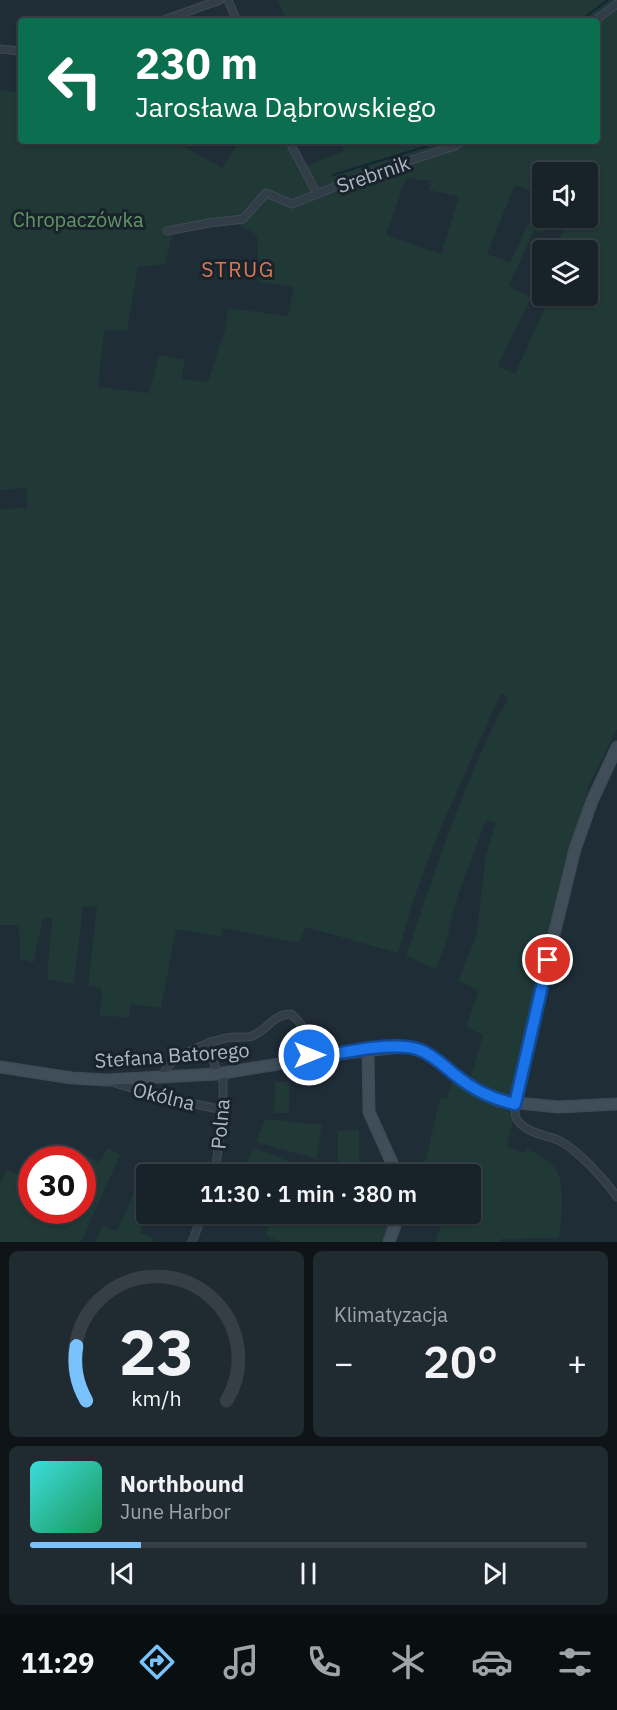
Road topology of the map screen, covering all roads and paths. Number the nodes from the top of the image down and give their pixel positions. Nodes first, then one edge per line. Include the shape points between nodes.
1 (220, 0) edge
2 (228, 0) edge
3 (617, 4) edge
4 (169, 18) edge
5 (236, 18) edge
6 (598, 18) edge
7 (0, 49) edge
8 (18, 51) edge
9 (291, 144) edge
10 (458, 144) edge
11 (317, 194) junction
12 (167, 231) dead end
13 (617, 747) edge
14 (209, 1042) junction
15 (368, 1050) junction
16 (309, 1059) junction
17 (0, 1067) edge
18 (220, 1074) junction
19 (163, 1076) junction
20 (106, 1080) junction
21 (515, 1104) junction
22 (617, 1104) edge
23 (223, 1110) junction
24 (216, 1164) edge
25 (392, 1164) edge
26 (617, 1197) edge
27 (200, 1224) edge
28 (395, 1224) edge
29 (192, 1242) edge
30 (389, 1242) edge

1 - 4 street
2 - 5 street
3 - 6 street
7 - 8 street
9 - 11 street
10 - 11 street, Srebrnik
11 - 12 street, Srebrnik via 292,204 266,193 243,219
13 - 21 street via 575,849
14 - 16 street via 248,1037 273,1019 291,1014 308,1035
14 - 18 street, Polna
14 - 19 street via 177,1060
15 - 16 street, Stefana Batorego
15 - 21 street, Stefana Batorego via 420,1050 483,1094
15 - 25 street via 369,1112
16 - 18 street, Stefana Batorego
17 - 20 street, Stefana Batorego
18 - 19 street, Stefana Batorego
18 - 23 street, Polna
19 - 20 street, Stefana Batorego
20 - 23 street, Okólna
21 - 22 street, Stefana Batorego
21 - 26 street via 516,1119 522,1125 560,1141 599,1173
23 - 24 street, Polna
27 - 29 street
28 - 30 street

